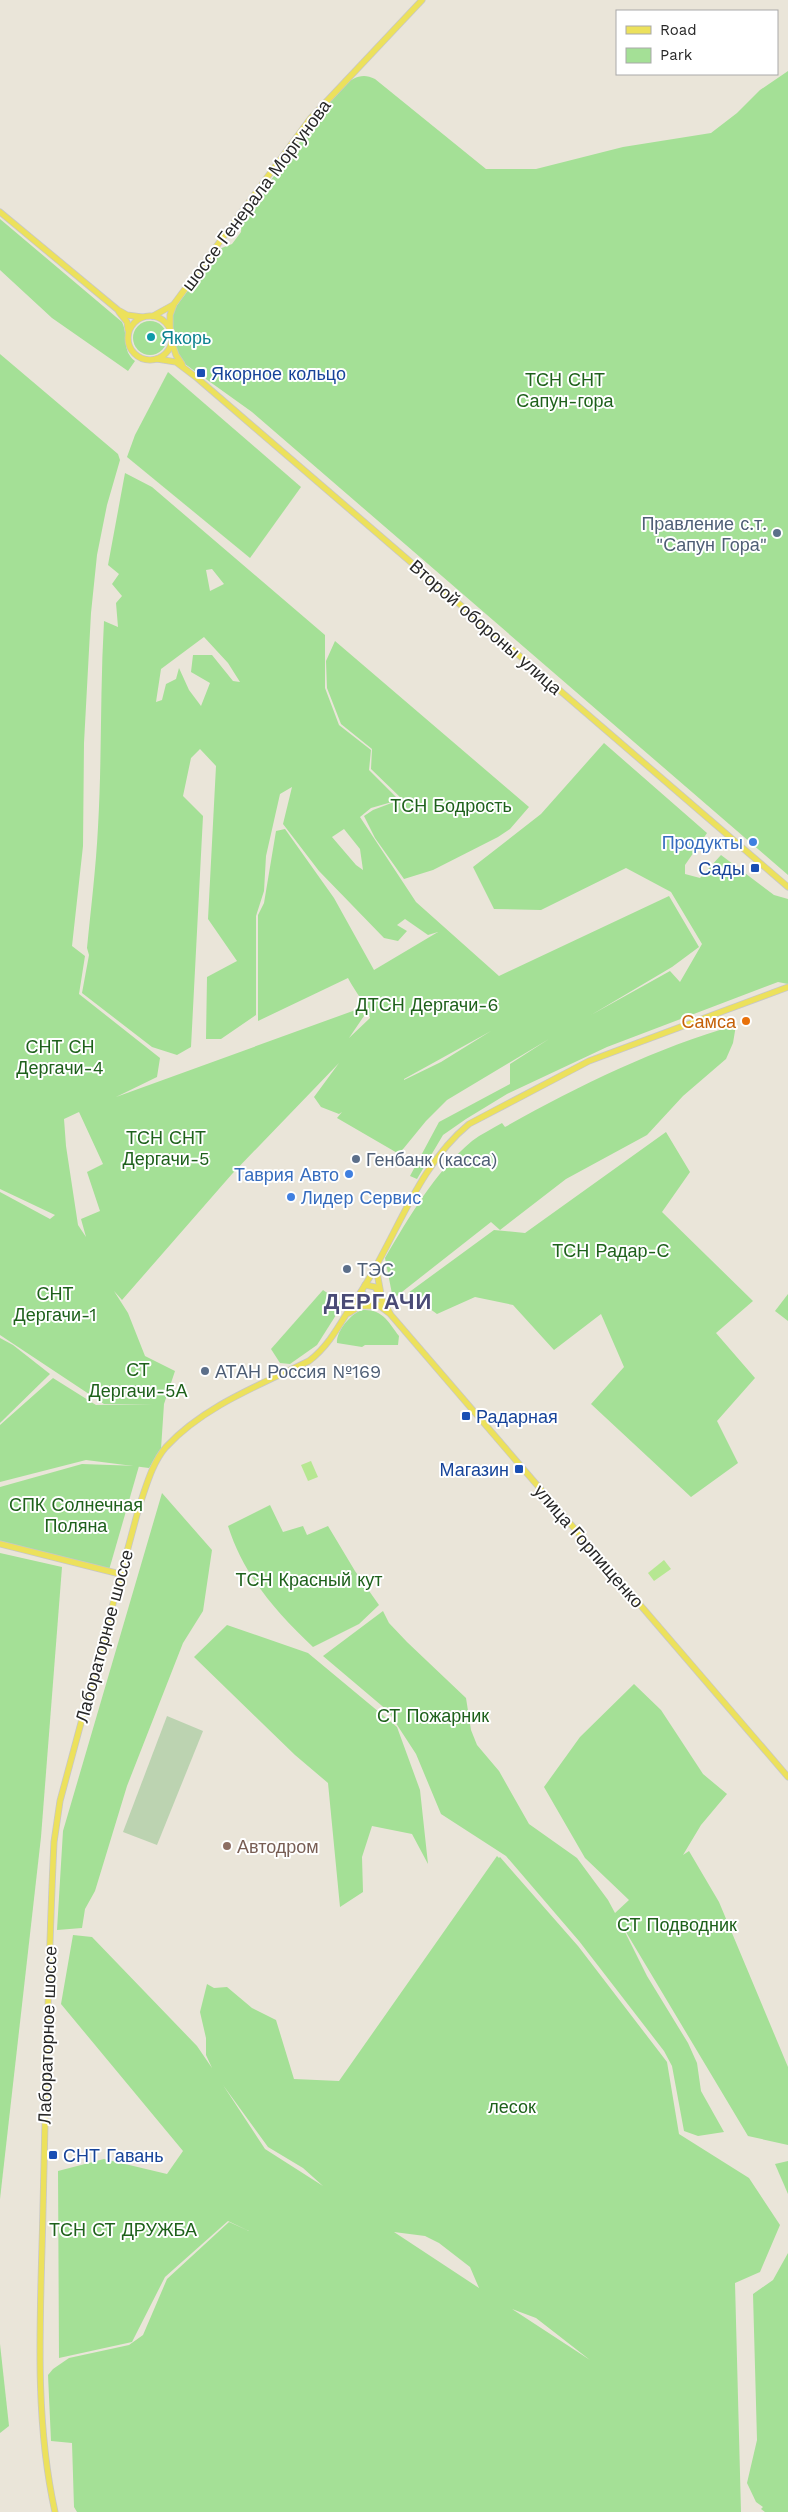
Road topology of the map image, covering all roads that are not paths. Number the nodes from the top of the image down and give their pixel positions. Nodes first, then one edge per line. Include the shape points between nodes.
1 (422, 0) edge
2 (0, 212) edge
3 (174, 304) junction
4 (118, 310) junction
5 (154, 316) junction
6 (142, 317) junction
7 (170, 329) junction
8 (128, 332) junction
9 (172, 342) junction
10 (157, 359) junction
11 (184, 367) junction
12 (788, 887) edge
13 (788, 987) edge
14 (376, 1267) junction
15 (365, 1285) junction
16 (377, 1290) junction
17 (360, 1292) junction
18 (366, 1298) junction
19 (382, 1300) junction
20 (377, 1306) junction
21 (391, 1315) junction
22 (346, 1316) junction
23 (0, 1544) edge
24 (120, 1574) junction
25 (788, 1777) edge
26 (56, 2512) edge

1 - 3 main road, шоссе Генерала Моргунова via 310,119
2 - 4 main road
3 - 5 main road
3 - 7 main road
4 - 6 main road
4 - 8 main road via 127,322
5 - 6 main road
5 - 7 main road via 165,321
6 - 8 main road
7 - 9 main road
8 - 10 main road via 129,346 136,355 146,360
9 - 10 main road via 168,351
9 - 11 main road, Второй обороны улица
10 - 11 main road, Второй обороны улица via 171,360
11 - 12 main road, Второй обороны улица
13 - 14 main road, Лабораторное шоссе via 589,1062 469,1124 456,1134 433,1164
14 - 15 main road, Лабораторное шоссе
14 - 19 main road, улица Горпищенко
15 - 16 main road
15 - 17 main road, Лабораторное шоссе
16 - 18 main road via 374,1298
16 - 19 main road
17 - 18 main road
17 - 22 main road, Лабораторное шоссе
18 - 20 main road, улица Горпищенко
19 - 21 main road, улица Горпищенко
20 - 21 main road, улица Горпищенко
20 - 22 main road via 360,1306
21 - 25 main road, улица Горпищенко
22 - 24 main road, Лабораторное шоссе via 312,1359 218,1406 165,1448 148,1482
23 - 24 main road
24 - 26 main road, Лабораторное шоссе via 60,1802 54,1842 40,2285 40,2401 46,2471

